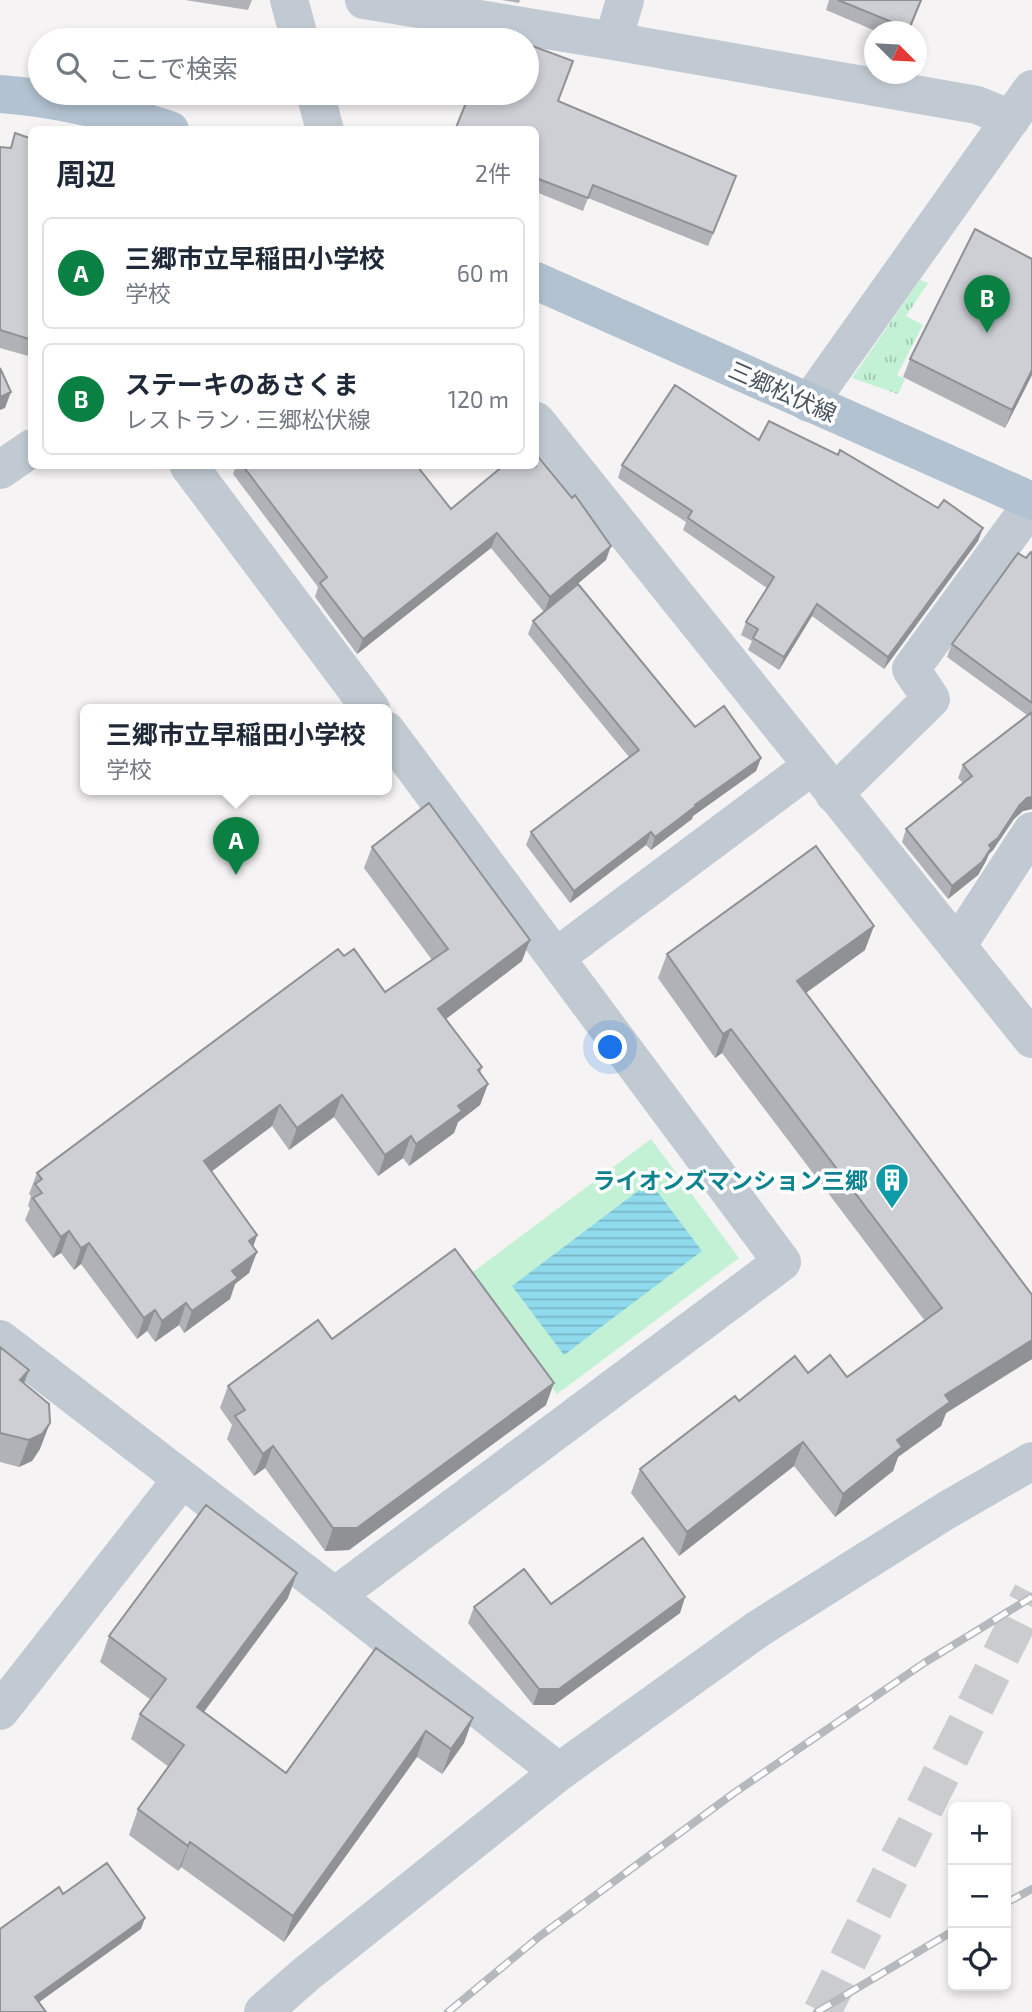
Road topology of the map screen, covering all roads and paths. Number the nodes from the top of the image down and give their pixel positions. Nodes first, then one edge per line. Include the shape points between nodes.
1 (289, 0) edge
2 (364, 0) edge
3 (625, 0) edge
4 (297, 28) edge
5 (534, 28) edge
6 (539, 29) edge
7 (613, 41) junction
8 (0, 94) edge
9 (28, 96) edge
10 (77, 105) edge
11 (318, 105) edge
12 (1023, 110) edge
13 (158, 126) edge
14 (323, 126) edge
15 (539, 282) edge
16 (809, 403) junction
17 (539, 425) edge
18 (28, 451) edge
19 (191, 469) edge
20 (0, 470) edge
21 (1032, 502) edge
22 (367, 704) edge
23 (392, 737) edge
24 (823, 780) junction
25 (1032, 831) edge
26 (957, 946) junction
27 (556, 957) junction
28 (1032, 1039) edge
29 (0, 1339) edge
30 (1032, 1461) edge
31 (182, 1479) junction
32 (335, 1596) junction
33 (0, 1711) edge
34 (559, 1772) junction
35 (263, 2012) edge

1 - 4 street
2 - 5 street
3 - 7 street
6 - 7 street
7 - 12 street
8 - 9 main road
10 - 13 main road
11 - 14 street
12 - 16 street
15 - 16 main road, 三郷松伏線
16 - 21 main road, 三郷松伏線
17 - 24 street
18 - 20 street
19 - 22 street
21 - 24 street via 911,669 931,699
23 - 27 street
24 - 26 street
24 - 27 street
25 - 26 street
26 - 28 street
27 - 32 street via 782,1262
29 - 31 street
30 - 34 street via 758,1629
31 - 32 street
31 - 33 street
32 - 34 street
34 - 35 street

